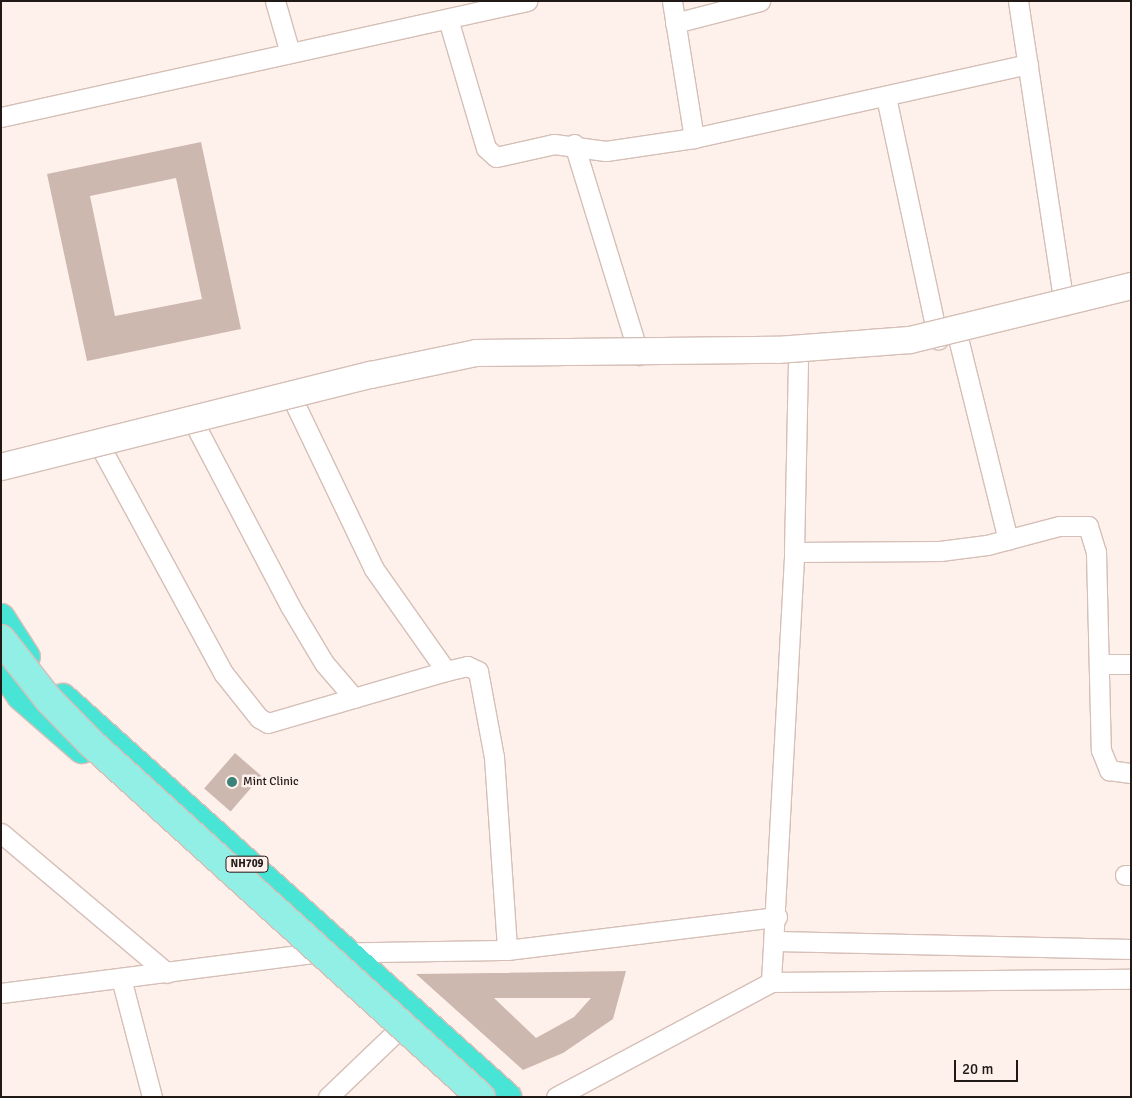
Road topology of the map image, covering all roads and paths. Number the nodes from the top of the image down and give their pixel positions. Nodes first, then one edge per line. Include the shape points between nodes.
1 (275, 1) edge
2 (527, 1) edge
3 (672, 1) edge
4 (760, 1) edge
5 (1018, 1) edge
6 (448, 19) junction
7 (675, 23) junction
8 (290, 53) junction
9 (1028, 64) junction
10 (886, 98) junction
11 (1, 117) edge
12 (694, 138) junction
13 (574, 144) junction
14 (1131, 286) edge
15 (1064, 306) dead end
16 (957, 334) dead end
17 (938, 339) dead end
18 (638, 355) dead end
19 (798, 355) dead end
20 (293, 400) dead end
21 (194, 423) dead end
22 (100, 446) dead end
23 (1, 467) edge
24 (1008, 540) junction
25 (794, 552) junction
26 (1, 618) edge
27 (1, 639) edge
28 (1100, 664) junction
29 (1131, 664) edge
30 (1, 668) edge
31 (446, 671) junction
32 (354, 698) junction
33 (1131, 773) edge
34 (1, 834) edge
35 (777, 917) junction
36 (776, 941) junction
37 (1131, 949) edge
38 (507, 950) junction
39 (343, 951) junction
40 (312, 953) junction
41 (166, 973) junction
42 (121, 978) junction
43 (1131, 979) edge
44 (772, 982) junction
45 (1, 993) edge
46 (395, 1033) junction
47 (152, 1097) edge
48 (328, 1097) edge
49 (464, 1097) edge
50 (481, 1097) edge
51 (507, 1097) edge
52 (556, 1097) edge

1 - 8 street
2 - 6 street
3 - 7 street
4 - 7 street
5 - 9 street
6 - 8 street
6 - 13 street via 490,155
7 - 12 street
8 - 11 street
9 - 10 street
9 - 15 street
10 - 12 street
10 - 17 street
12 - 13 street via 606,151
13 - 18 street
14 - 23 street, bridge via 910,340 777,350 466,355
16 - 24 street
19 - 25 street
20 - 31 street via 374,569
21 - 32 street via 290,606 324,662
22 - 32 street via 224,674 259,718 268,723
24 - 25 street via 940,551
24 - 28 street via 1059,526 1088,526 1096,552
25 - 35 street
26 - 39 highway, NH709 via 39,676
27 - 50 main road, bridge via 49,700 92,744
28 - 29 street
28 - 33 street via 1104,762 1109,770
30 - 40 highway, NH709 via 22,696
31 - 32 street
31 - 38 street via 474,667 482,681 494,757
34 - 41 street
35 - 36 street
35 - 38 street
36 - 37 street
36 - 44 street
38 - 39 street
39 - 40 street
39 - 51 highway, NH709
40 - 41 street
40 - 46 highway, NH709
41 - 42 street
42 - 45 street
42 - 47 street
43 - 44 street
44 - 52 street
46 - 48 street
46 - 49 highway, NH709

